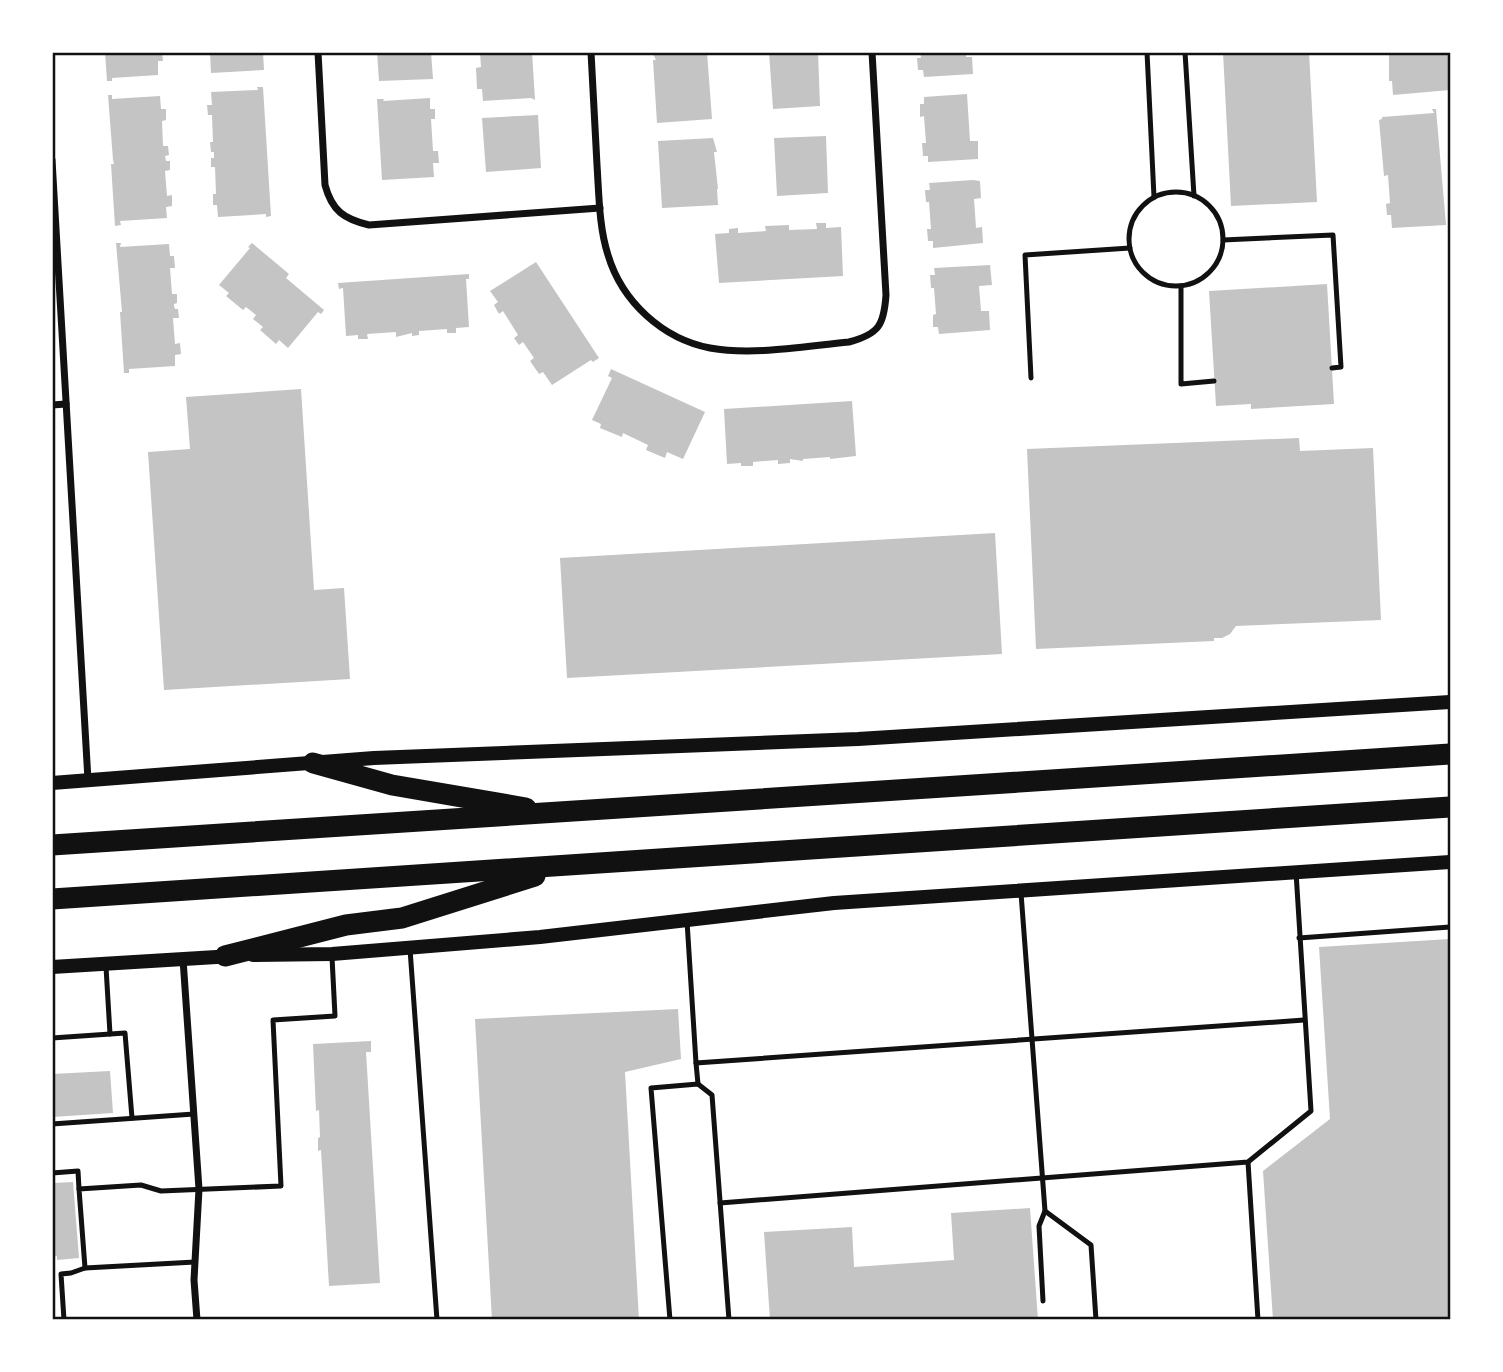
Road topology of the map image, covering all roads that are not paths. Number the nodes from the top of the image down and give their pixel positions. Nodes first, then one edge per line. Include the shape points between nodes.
1 (318, 52) edge
2 (591, 52) edge
3 (872, 52) edge
4 (1147, 52) edge
5 (1185, 52) edge
6 (52, 160) edge
7 (1194, 196) junction
8 (1154, 197) junction
9 (600, 208) junction
10 (1223, 240) junction
11 (1129, 248) junction
12 (1181, 286) junction
13 (1332, 368) dead end
14 (1031, 378) dead end
15 (1214, 381) dead end
16 (66, 404) junction
17 (52, 405) edge
18 (1451, 702) edge
19 (1451, 754) edge
20 (313, 763) junction
21 (88, 780) junction
22 (52, 783) edge
23 (1451, 807) edge
24 (562, 814) junction
25 (52, 845) edge
26 (1451, 862) edge
27 (571, 865) junction
28 (1296, 872) junction
29 (1021, 890) junction
30 (52, 900) edge
31 (687, 920) junction
32 (1451, 927) edge
33 (1300, 938) junction
34 (410, 948) junction
35 (332, 954) junction
36 (225, 956) junction
37 (183, 958) junction
38 (106, 963) junction
39 (52, 967) edge
40 (1304, 1020) junction
41 (110, 1034) junction
42 (52, 1038) edge
43 (1032, 1040) junction
44 (696, 1063) junction
45 (698, 1084) junction
46 (194, 1114) junction
47 (132, 1118) junction
48 (52, 1124) edge
49 (1248, 1163) junction
50 (52, 1172) edge
51 (1041, 1178) junction
52 (79, 1189) junction
53 (199, 1189) junction
54 (720, 1203) junction
55 (1045, 1212) junction
56 (195, 1262) junction
57 (85, 1268) junction
58 (1043, 1301) dead end
59 (64, 1320) edge
60 (197, 1320) edge
61 (437, 1320) edge
62 (670, 1320) edge
63 (729, 1320) edge
64 (1096, 1320) edge
65 (1258, 1320) edge

1 - 9 street via 325,185 329,201 354,221 369,225
2 - 9 street
3 - 9 street via 886,295 885,314 877,330 865,338 744,350 709,348 678,337 652,322 618,278 608,255
4 - 8 lane
5 - 7 lane
6 - 16 street
7 - 8 lane via 1178,192
7 - 10 lane via 1212,209
8 - 11 lane via 1136,213
10 - 12 lane via 1214,266 1205,276
10 - 13 lane via 1333,235 1341,367
11 - 12 lane via 1134,261 1153,281
11 - 14 lane via 1025,255
12 - 15 lane via 1181,384
16 - 17 street
16 - 21 street
18 - 20 main road via 858,739
19 - 24 highway
20 - 21 main road
20 - 24 highway via 392,785
21 - 22 main road
23 - 27 highway
24 - 25 highway
26 - 28 main road
27 - 30 highway
27 - 36 highway via 402,918 346,925
28 - 29 main road
28 - 33 lane
29 - 31 main road via 834,903
29 - 43 lane
31 - 34 main road
31 - 44 lane
32 - 33 lane
33 - 40 lane
34 - 35 main road
34 - 61 lane
35 - 36 main road
35 - 53 lane via 335,1016 273,1020 281,1186
36 - 37 main road
37 - 38 main road
37 - 46 street
38 - 39 main road
38 - 41 lane
40 - 43 lane
40 - 49 lane via 1311,1111
41 - 42 lane
41 - 47 lane via 125,1033
43 - 44 lane
43 - 51 lane
44 - 45 lane
45 - 54 lane via 712,1095
45 - 62 lane via 651,1088
46 - 47 lane
46 - 53 street
47 - 48 lane
49 - 51 lane
49 - 65 lane
50 - 52 lane via 78,1171
51 - 54 lane
51 - 55 lane
52 - 53 lane via 141,1185 161,1191
52 - 57 lane
53 - 56 street
54 - 63 lane
55 - 58 lane via 1039,1226
55 - 64 lane via 1091,1245
56 - 57 lane
56 - 60 street
57 - 59 lane via 61,1274

